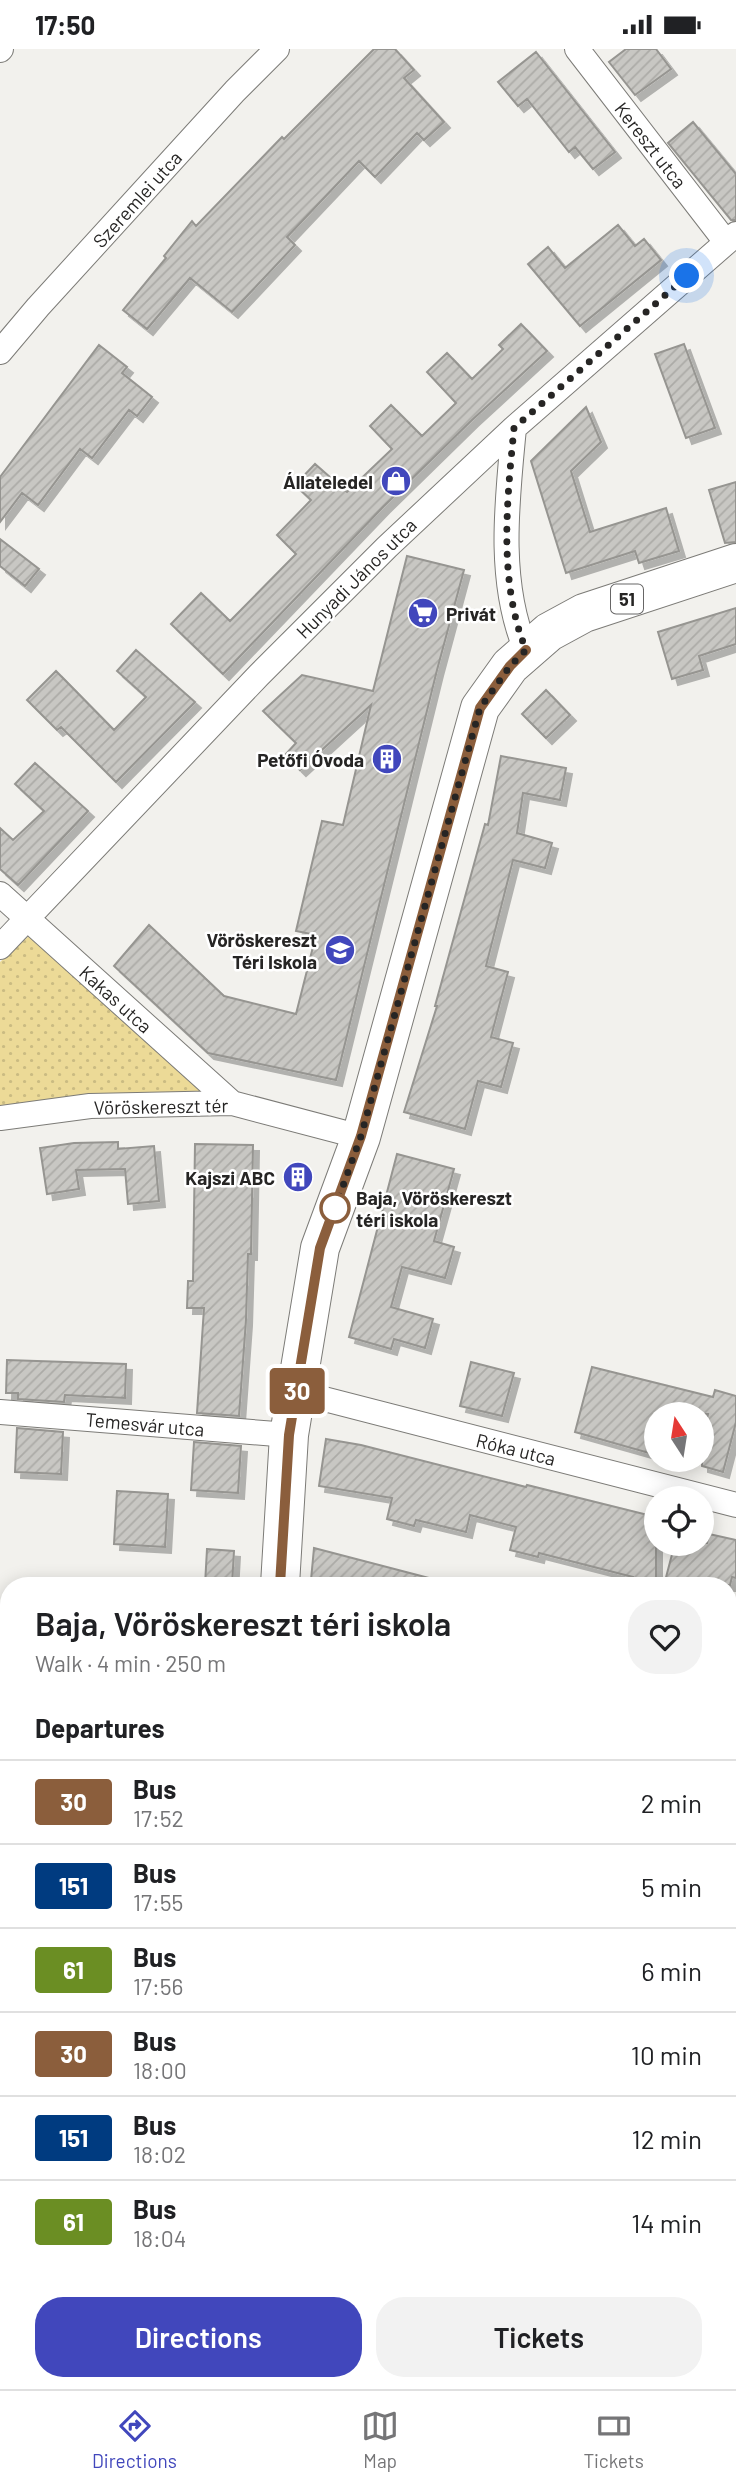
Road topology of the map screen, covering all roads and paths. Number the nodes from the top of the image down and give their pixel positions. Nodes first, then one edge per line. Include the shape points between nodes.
1 (277, 49) edge
2 (577, 49) edge
3 (731, 238) edge
4 (0, 352) edge
5 (514, 428) junction
6 (736, 563) edge
7 (526, 650) junction
8 (0, 894) edge
9 (27, 919) junction
10 (0, 947) edge
11 (232, 1103) junction
12 (0, 1118) edge
13 (361, 1136) junction
14 (297, 1392) junction
15 (0, 1412) edge
16 (289, 1435) junction
17 (736, 1506) edge
18 (280, 1577) edge

1 - 4 street, Szeremlei utca
2 - 3 street, Kereszt utca
3 - 5 street, Hunyadi János utca
5 - 7 street via 506,515 516,625
5 - 9 street, Hunyadi János utca via 377,556
6 - 7 main road, 51 via 584,613
7 - 13 main road, 51 via 480,708
8 - 9 street, Kakas utca
9 - 10 street, Hunyadi János utca
9 - 11 street, Kakas utca
11 - 12 street, Vöröskereszt tér via 90,1106
11 - 13 street, Vöröskereszt tér
13 - 14 main road, 51 via 320,1248
14 - 16 main road, 51
14 - 17 street, Róka utca
15 - 16 street, Temesvár utca
16 - 18 main road, 51

